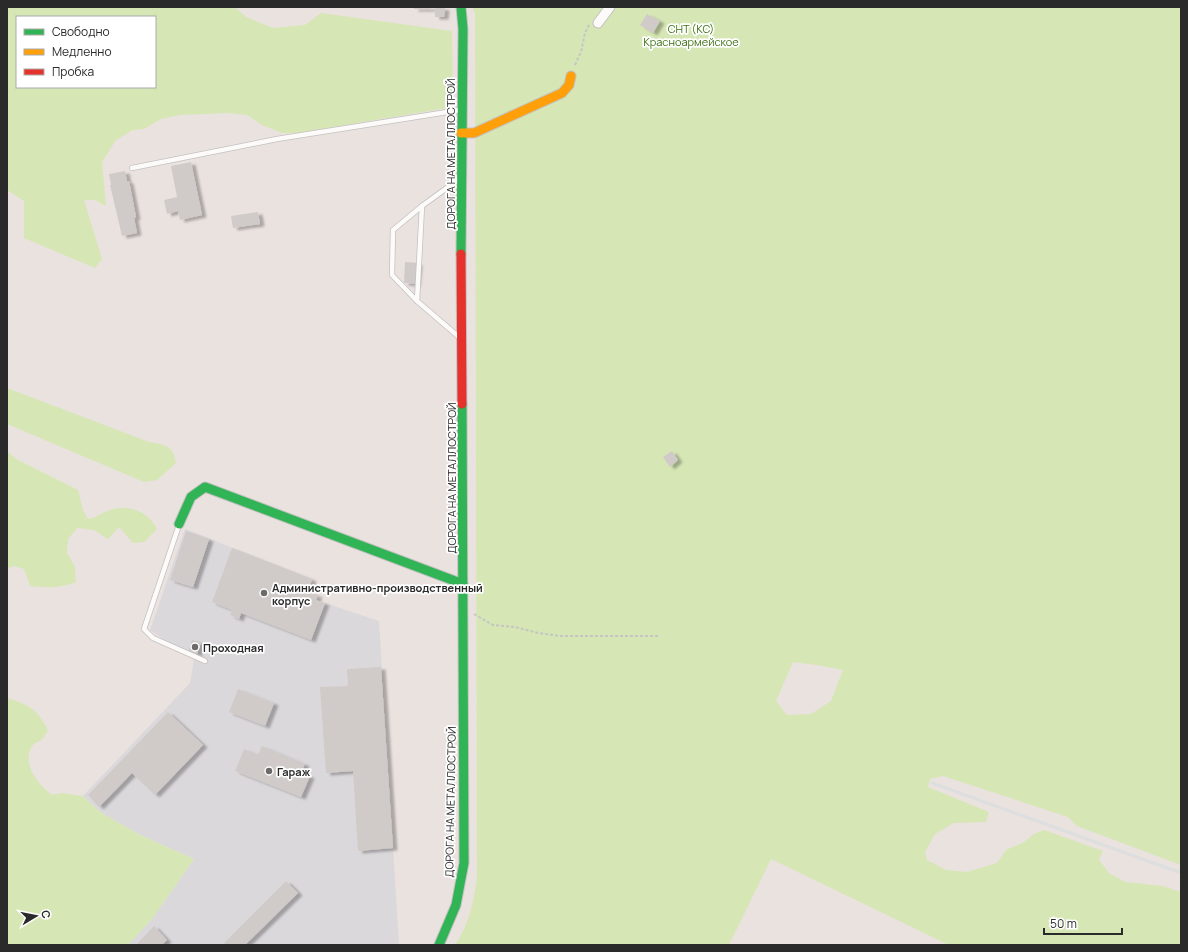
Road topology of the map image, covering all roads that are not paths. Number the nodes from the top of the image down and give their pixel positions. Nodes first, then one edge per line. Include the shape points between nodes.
1 (461, 7) edge
2 (610, 7) edge
3 (598, 22) road end
4 (571, 76) road end
5 (462, 110) junction
6 (461, 133) junction
7 (132, 168) dead end
8 (462, 177) junction
9 (422, 206) junction
10 (417, 301) junction
11 (463, 340) junction
12 (179, 524) joint
13 (463, 584) junction
14 (205, 661) dead end
15 (439, 945) edge

1 - 5 street, ДОРОГА НА МЕТАЛЛОСТРОЙ
2 - 3 street
4 - 6 street via 562,93 474,133
5 - 6 street, ДОРОГА НА МЕТАЛЛОСТРОЙ
5 - 7 lane via 277,139
6 - 8 street, ДОРОГА НА МЕТАЛЛОСТРОЙ
8 - 9 lane
8 - 11 street, ДОРОГА НА МЕТАЛЛОСТРОЙ
9 - 10 lane
9 - 10 lane via 393,230 392,275
10 - 11 lane
11 - 13 street, ДОРОГА НА МЕТАЛЛОСТРОЙ
12 - 13 street via 188,500 196,490 205,487
12 - 14 lane via 144,629 152,638
13 - 15 street, ДОРОГА НА МЕТАЛЛОСТРОЙ via 464,863 460,896 449,927

